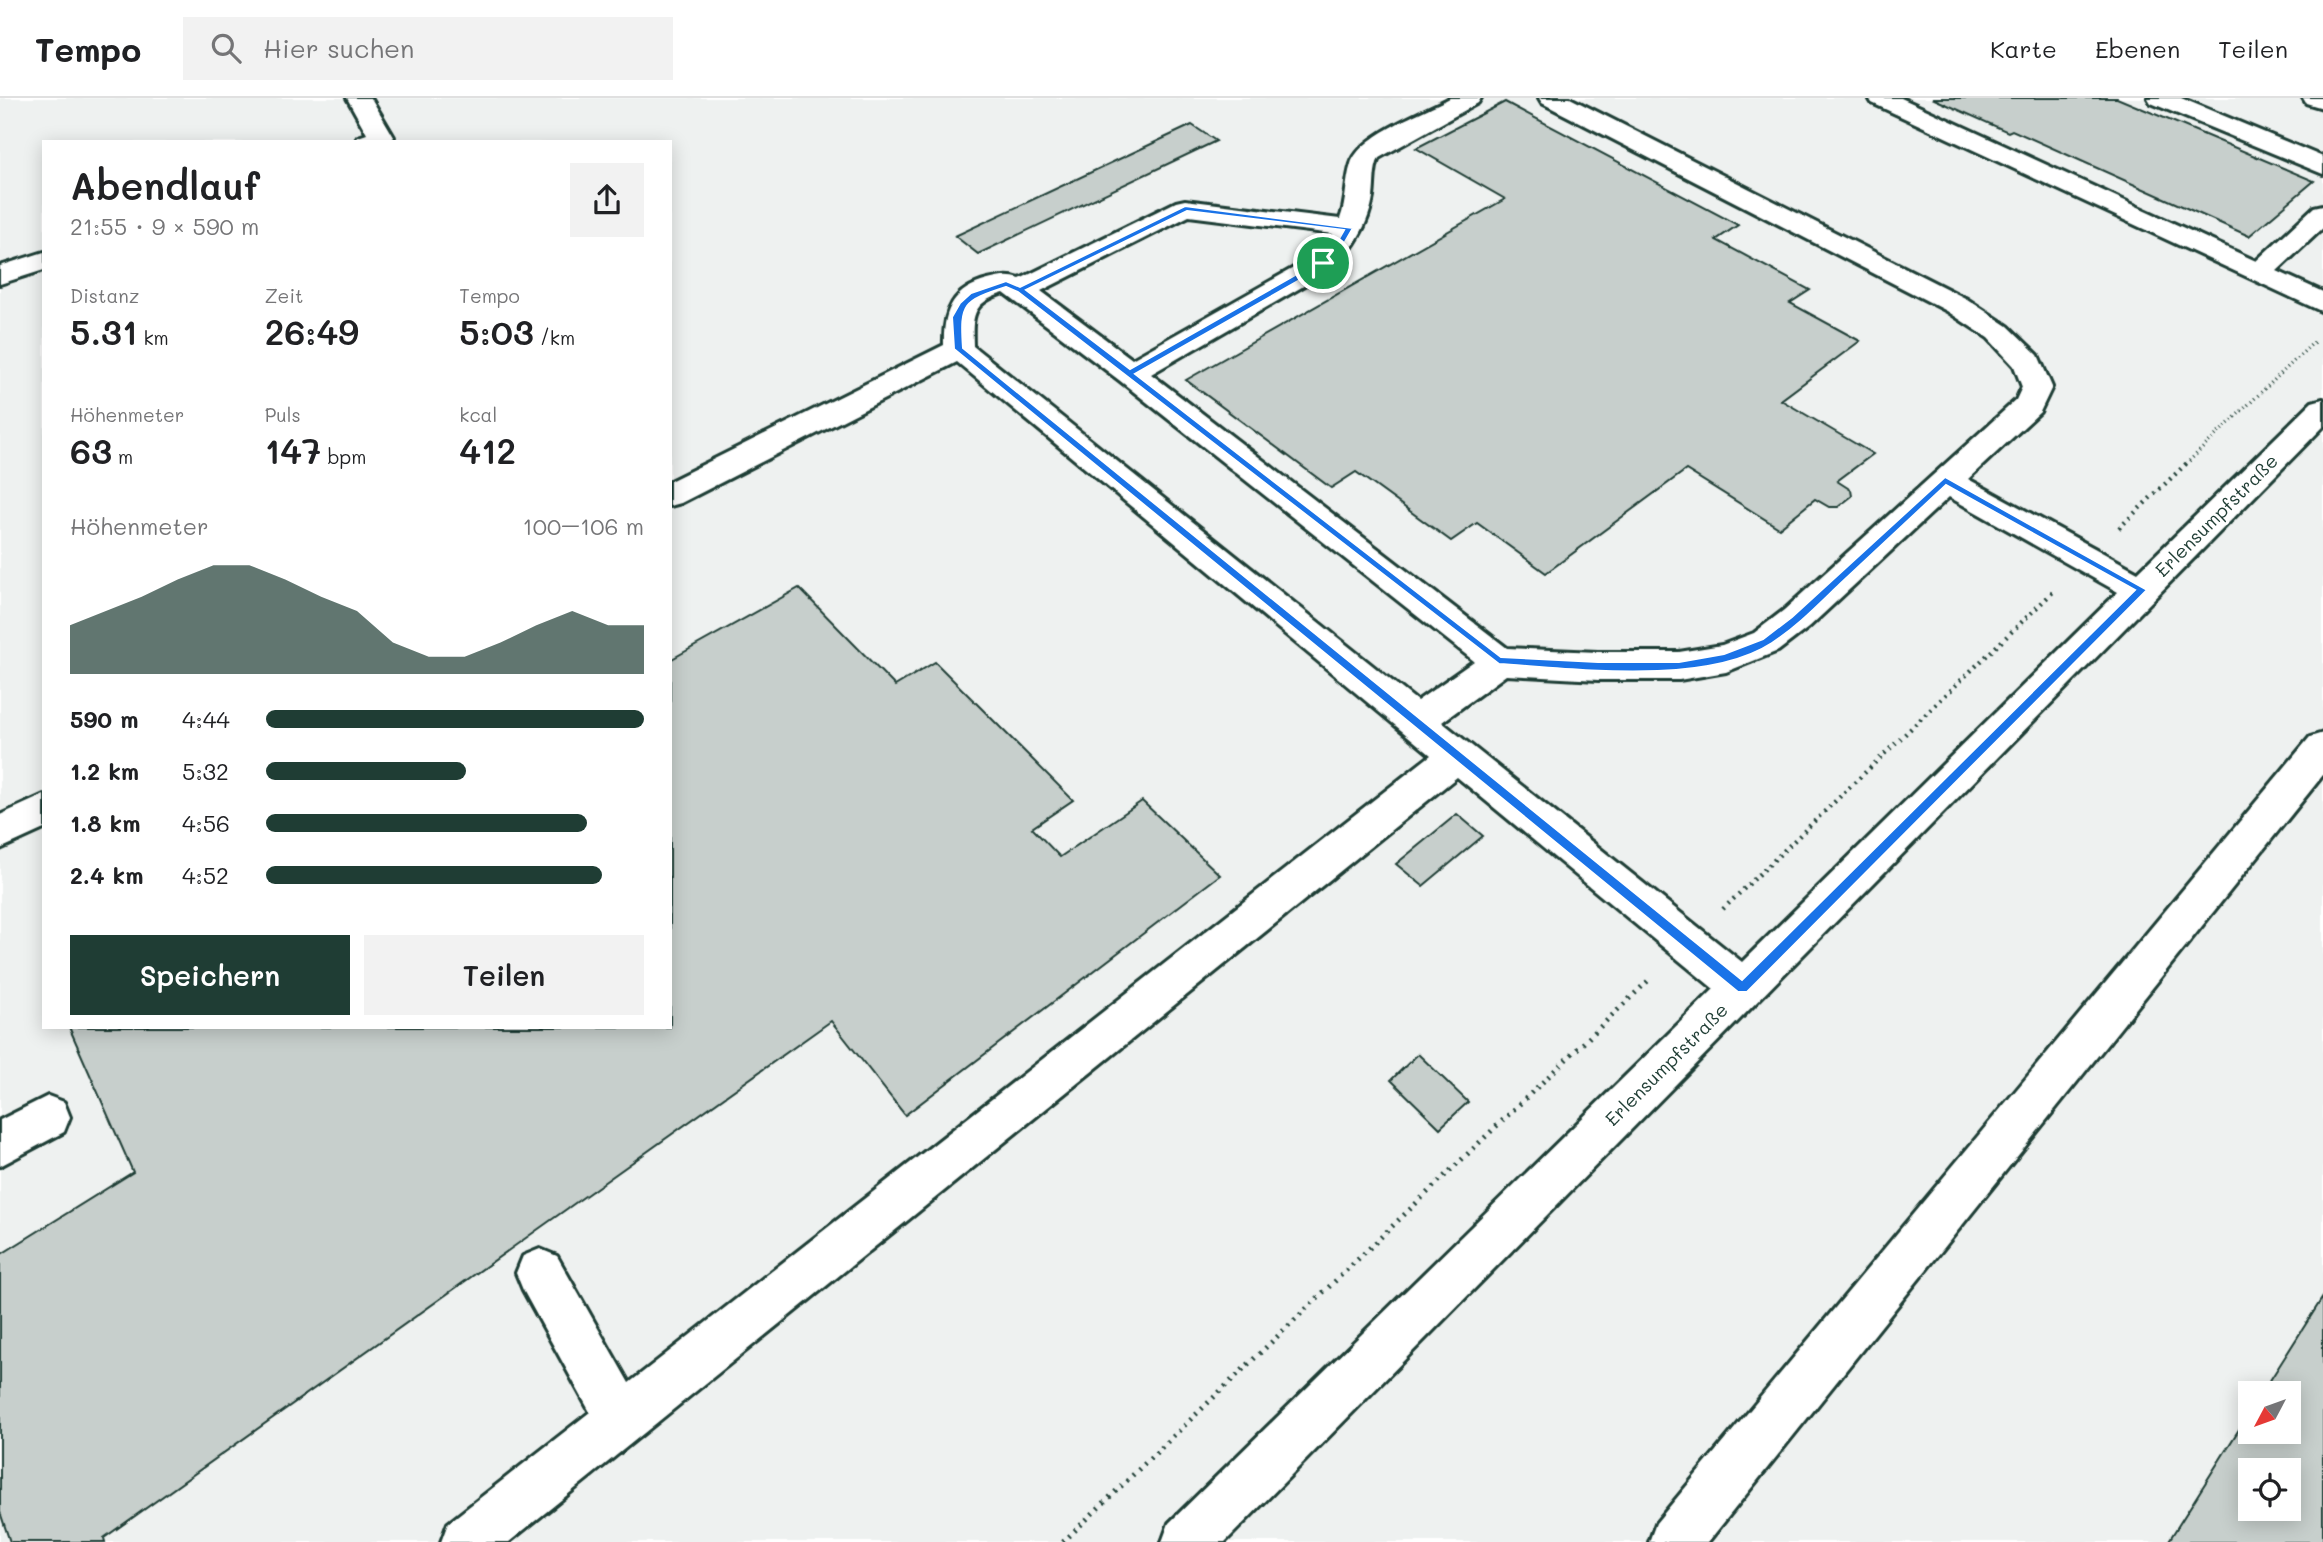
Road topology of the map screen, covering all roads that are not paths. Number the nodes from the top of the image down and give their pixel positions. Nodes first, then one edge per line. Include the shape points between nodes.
1 (359, 98) edge
2 (1469, 98) edge
3 (1551, 98) edge
4 (1881, 98) edge
5 (2160, 98) edge
6 (2315, 98) edge
7 (2323, 101) edge
8 (373, 140) edge
9 (2323, 166) edge
10 (2323, 213) edge
11 (1349, 228) junction
12 (42, 261) edge
13 (2259, 273) junction
14 (0, 276) edge
15 (1021, 290) junction
16 (2323, 303) edge
17 (958, 349) junction
18 (1130, 373) junction
19 (2323, 409) edge
20 (1945, 480) junction
21 (672, 494) edge
22 (2142, 590) junction
23 (1499, 660) junction
24 (1415, 722) junction
25 (2323, 748) edge
26 (1457, 756) junction
27 (42, 812) edge
28 (0, 833) edge
29 (1742, 988) junction
30 (48, 1117) dead end
31 (0, 1144) edge
32 (540, 1273) dead end
33 (621, 1418) junction
34 (467, 1542) edge
35 (1188, 1542) edge
36 (1675, 1542) edge

1 - 8 street via 381,137
2 - 11 street via 1366,155 1360,198
3 - 20 street via 1903,275 1998,332 2028,362 2037,387 2029,405
4 - 13 street
5 - 9 street
6 - 7 street
10 - 13 street
11 - 15 street via 1185,208
11 - 18 street via 1336,253 1323,263
12 - 14 street
13 - 16 street
15 - 17 street via 1006,284 968,299 957,317
15 - 18 street
17 - 21 street
17 - 24 street
18 - 23 street
19 - 22 street, Erlensumpfstraße
20 - 22 street
20 - 23 street via 1796,620 1766,642 1726,658 1679,666
22 - 29 street, Erlensumpfstraße
23 - 24 street
24 - 26 street
25 - 36 street
26 - 29 street
26 - 33 street
27 - 28 street
29 - 35 street, Erlensumpfstraße
30 - 31 street
32 - 33 street
33 - 34 street

